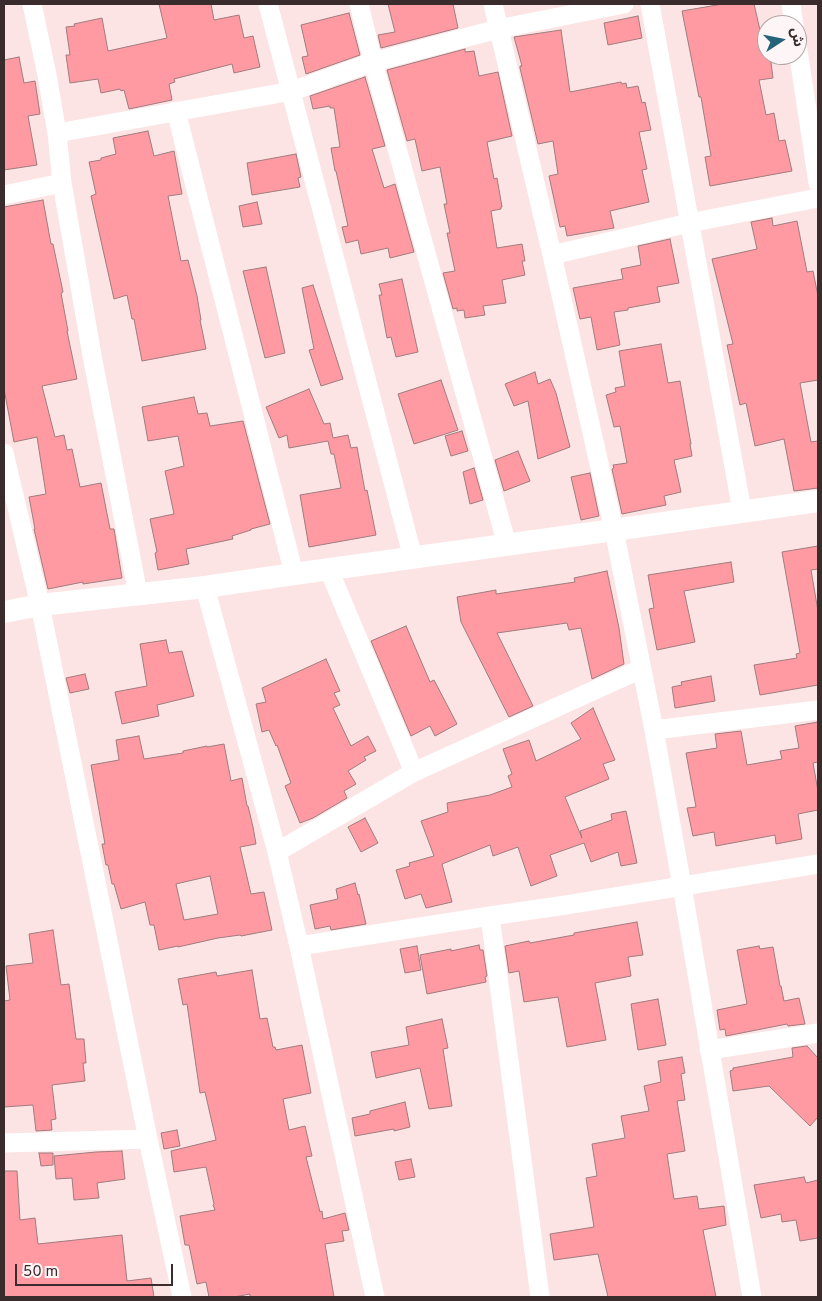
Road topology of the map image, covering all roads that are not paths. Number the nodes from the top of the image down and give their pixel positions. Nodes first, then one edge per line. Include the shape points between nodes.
1 (32, 4) edge
2 (268, 4) edge
3 (358, 4) edge
4 (493, 4) edge
5 (624, 4) edge
6 (650, 4) edge
7 (498, 29) junction
8 (373, 62) junction
9 (800, 65) edge
10 (292, 90) junction
11 (176, 111) junction
12 (57, 133) junction
13 (62, 183) junction
14 (818, 183) edge
15 (4, 195) edge
16 (818, 198) edge
17 (689, 224) junction
18 (552, 255) junction
19 (4, 453) edge
20 (818, 501) edge
21 (742, 511) junction
22 (614, 530) junction
23 (507, 544) junction
24 (413, 558) junction
25 (329, 570) junction
26 (294, 574) junction
27 (205, 587) junction
28 (138, 594) junction
29 (40, 606) junction
30 (4, 612) edge
31 (641, 669) junction
32 (818, 710) edge
33 (654, 730) junction
34 (414, 772) junction
35 (276, 852) junction
36 (818, 864) edge
37 (682, 886) junction
38 (490, 916) junction
39 (299, 946) junction
40 (818, 1033) edge
41 (709, 1050) junction
42 (148, 1139) junction
43 (4, 1143) edge
44 (182, 1297) edge
45 (375, 1297) edge
46 (540, 1297) edge
47 (752, 1297) edge

1 - 12 street
2 - 10 street
3 - 8 street
4 - 7 street
5 - 7 street
6 - 17 street
7 - 8 street
7 - 18 street
8 - 10 street
8 - 23 street
9 - 14 street
10 - 11 street
10 - 24 street
11 - 12 street
11 - 26 street
12 - 13 street
13 - 15 street
13 - 28 street
16 - 17 street
17 - 18 street
17 - 21 street
18 - 22 street
19 - 29 street
20 - 21 street
21 - 22 street
22 - 23 street
22 - 31 street
23 - 24 street
24 - 25 street
25 - 26 street
25 - 34 street
26 - 27 street
27 - 28 street
27 - 35 street
28 - 29 street
29 - 30 street
29 - 42 street
31 - 33 street
31 - 34 street
32 - 33 street
33 - 37 street
34 - 35 street
35 - 39 street
36 - 37 street
37 - 38 street
37 - 41 street
38 - 39 street
38 - 46 street
39 - 45 street
40 - 41 street
41 - 47 street
42 - 43 street
42 - 44 street

